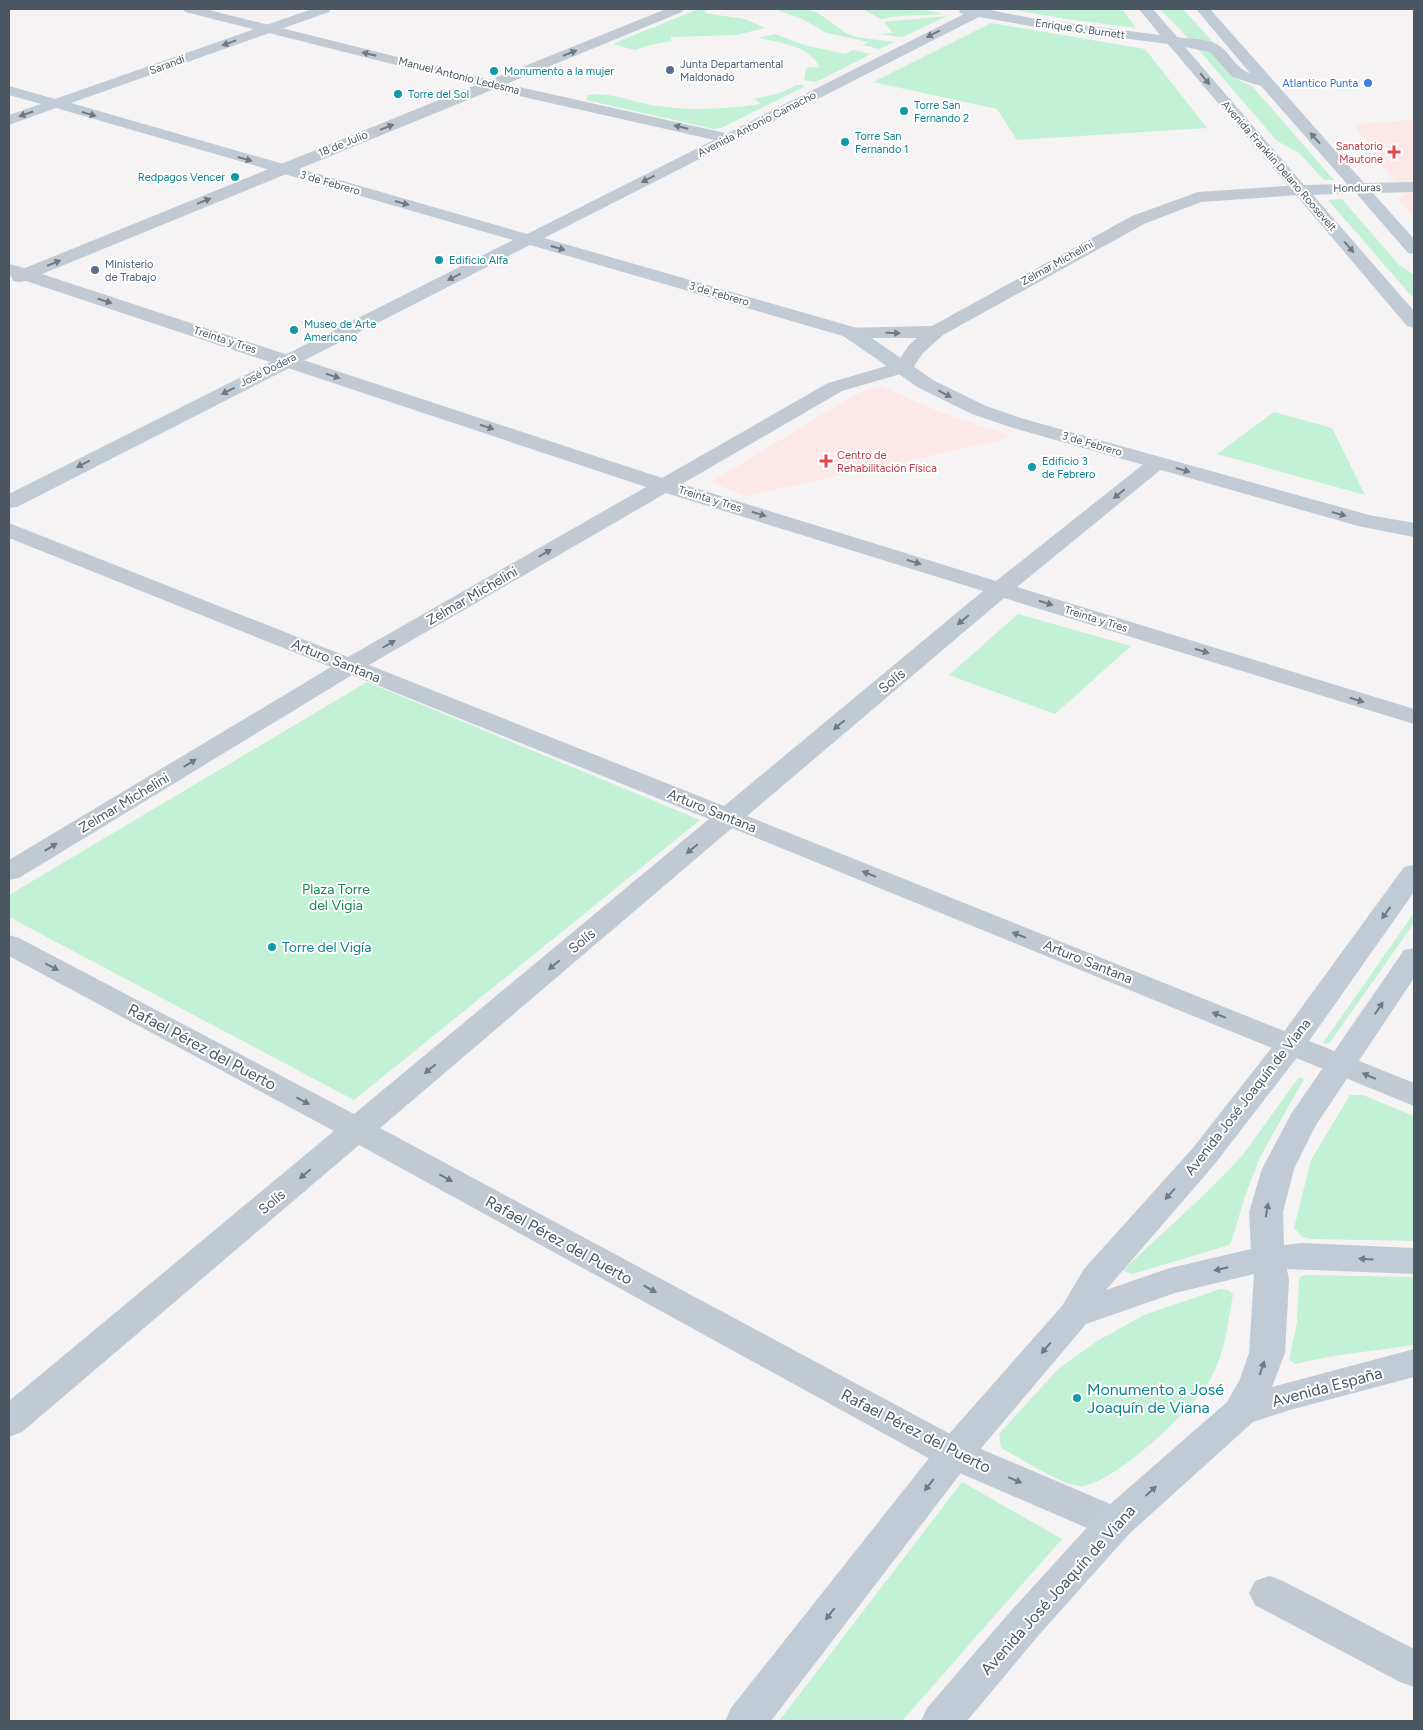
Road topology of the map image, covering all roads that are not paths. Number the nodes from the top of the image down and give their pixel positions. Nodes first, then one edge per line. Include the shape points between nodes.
1 (190, 9) edge
2 (324, 9) edge
3 (677, 9) edge
4 (956, 9) edge
5 (1146, 9) edge
6 (1203, 9) edge
7 (981, 11) edge
8 (268, 29) junction
9 (1174, 42) junction
10 (1266, 83) junction
11 (492, 84) junction
12 (9, 90) edge
13 (55, 104) junction
14 (9, 120) edge
15 (728, 138) junction
16 (281, 169) junction
17 (1414, 187) edge
18 (1362, 192) junction
19 (1303, 193) junction
20 (1414, 194) edge
21 (529, 239) junction
22 (1414, 249) edge
23 (14, 275) edge
24 (1414, 322) edge
25 (936, 331) junction
26 (850, 332) junction
27 (287, 361) junction
28 (904, 367) junction
29 (1157, 463) junction
30 (663, 485) junction
31 (9, 502) edge
32 (9, 530) edge
33 (1414, 530) edge
34 (1000, 589) junction
35 (350, 666) junction
36 (1414, 717) edge
37 (730, 818) junction
38 (9, 872) edge
39 (1414, 873) edge
40 (9, 944) edge
41 (1414, 957) edge
42 (1291, 1044) junction
43 (1341, 1064) junction
44 (1414, 1095) edge
45 (357, 1130) junction
46 (1268, 1258) junction
47 (1414, 1261) edge
48 (1074, 1315) junction
49 (1414, 1363) edge
50 (1240, 1412) junction
51 (9, 1422) edge
52 (954, 1454) junction
53 (1115, 1523) junction
54 (1269, 1594) dead end
55 (1414, 1669) edge
56 (746, 1721) edge
57 (942, 1721) edge

1 - 8 street, Manuel Antonio Ledesma
2 - 8 street, Sarandí
11 -> 3 street, 18 de Julio
4 - 7 street, Enrique G. Burnett
5 - 9 street, Avenida Franklin Delano Roosevelt
6 - 10 street
7 - 9 street, Enrique G. Burnett
7 -> 15 street, Avenida Antonio Camacho
11 -> 8 street, Manuel Antonio Ledesma
8 -> 13 street, Sarandí
9 - 10 street, Enrique G. Burnett via 1209,46 1237,74
9 -> 19 street, Avenida Franklin Delano Roosevelt
18 -> 10 street
15 -> 11 street, Manuel Antonio Ledesma
16 -> 11 street, 18 de Julio
12 - 13 street, 3 de Febrero
13 -> 14 street, Sarandí
13 -> 16 street, 3 de Febrero
15 -> 21 street, Avenida Antonio Camacho
16 -> 21 street, 3 de Febrero
23 -> 16 street, 18 de Julio
17 - 18 street, Honduras
18 - 19 street, Honduras
18 - 20 street, Honduras
18 - 22 street
19 -> 24 street, Avenida Franklin Delano Roosevelt
19 - 25 street, Zelmar Michelini via 1183,204 1120,228
21 -> 26 street, 3 de Febrero
21 -> 27 street, José Dodera
23 -> 27 street, Treinta y Tres
26 -> 25 street, Zelmar Michelini
25 - 28 street, Zelmar Michelini via 916,349
26 - 28 street, 3 de Febrero
27 -> 30 street, Treinta y Tres
27 -> 31 street, José Dodera
28 -> 29 street, 3 de Febrero via 926,384 979,410
28 - 30 street, Zelmar Michelini via 835,387
29 -> 33 street, 3 de Febrero via 1366,522
29 -> 34 street, Solís
30 -> 34 street, Treinta y Tres
35 -> 30 street, Zelmar Michelini
32 - 35 street, Arturo Santana
34 -> 36 street, Treinta y Tres
34 -> 37 street, Solís
35 - 37 street, Arturo Santana
38 -> 35 street, Zelmar Michelini
42 -> 37 street, Arturo Santana
37 -> 45 street, Solís
39 -> 42 street, Avenida José Joaquín de Viana
40 -> 45 street, Rafael Pérez del Puerto
43 -> 41 street, Avenida José Joaquín de Viana
42 - 43 street, Arturo Santana
42 -> 48 street, Avenida José Joaquín de Viana via 1203,1157 1096,1278
44 -> 43 street, Arturo Santana
46 -> 43 street, Avenida José Joaquín de Viana via 1266,1212 1278,1168 1302,1122
45 -> 51 street, Solís
45 -> 52 street, Rafael Pérez del Puerto
47 -> 46 street via 1302,1256
46 -> 48 street, Avenida José Joaquín de Viana via 1170,1281
50 -> 46 street, Avenida José Joaquín de Viana via 1257,1381 1267,1353 1272,1280
48 -> 52 street, Avenida José Joaquín de Viana
49 - 50 street, Avenida España
53 -> 50 street, Avenida José Joaquín de Viana
52 -> 53 street, Rafael Pérez del Puerto
52 -> 56 street, Avenida José Joaquín de Viana
53 - 57 street, Avenida José Joaquín de Viana
54 - 55 street

